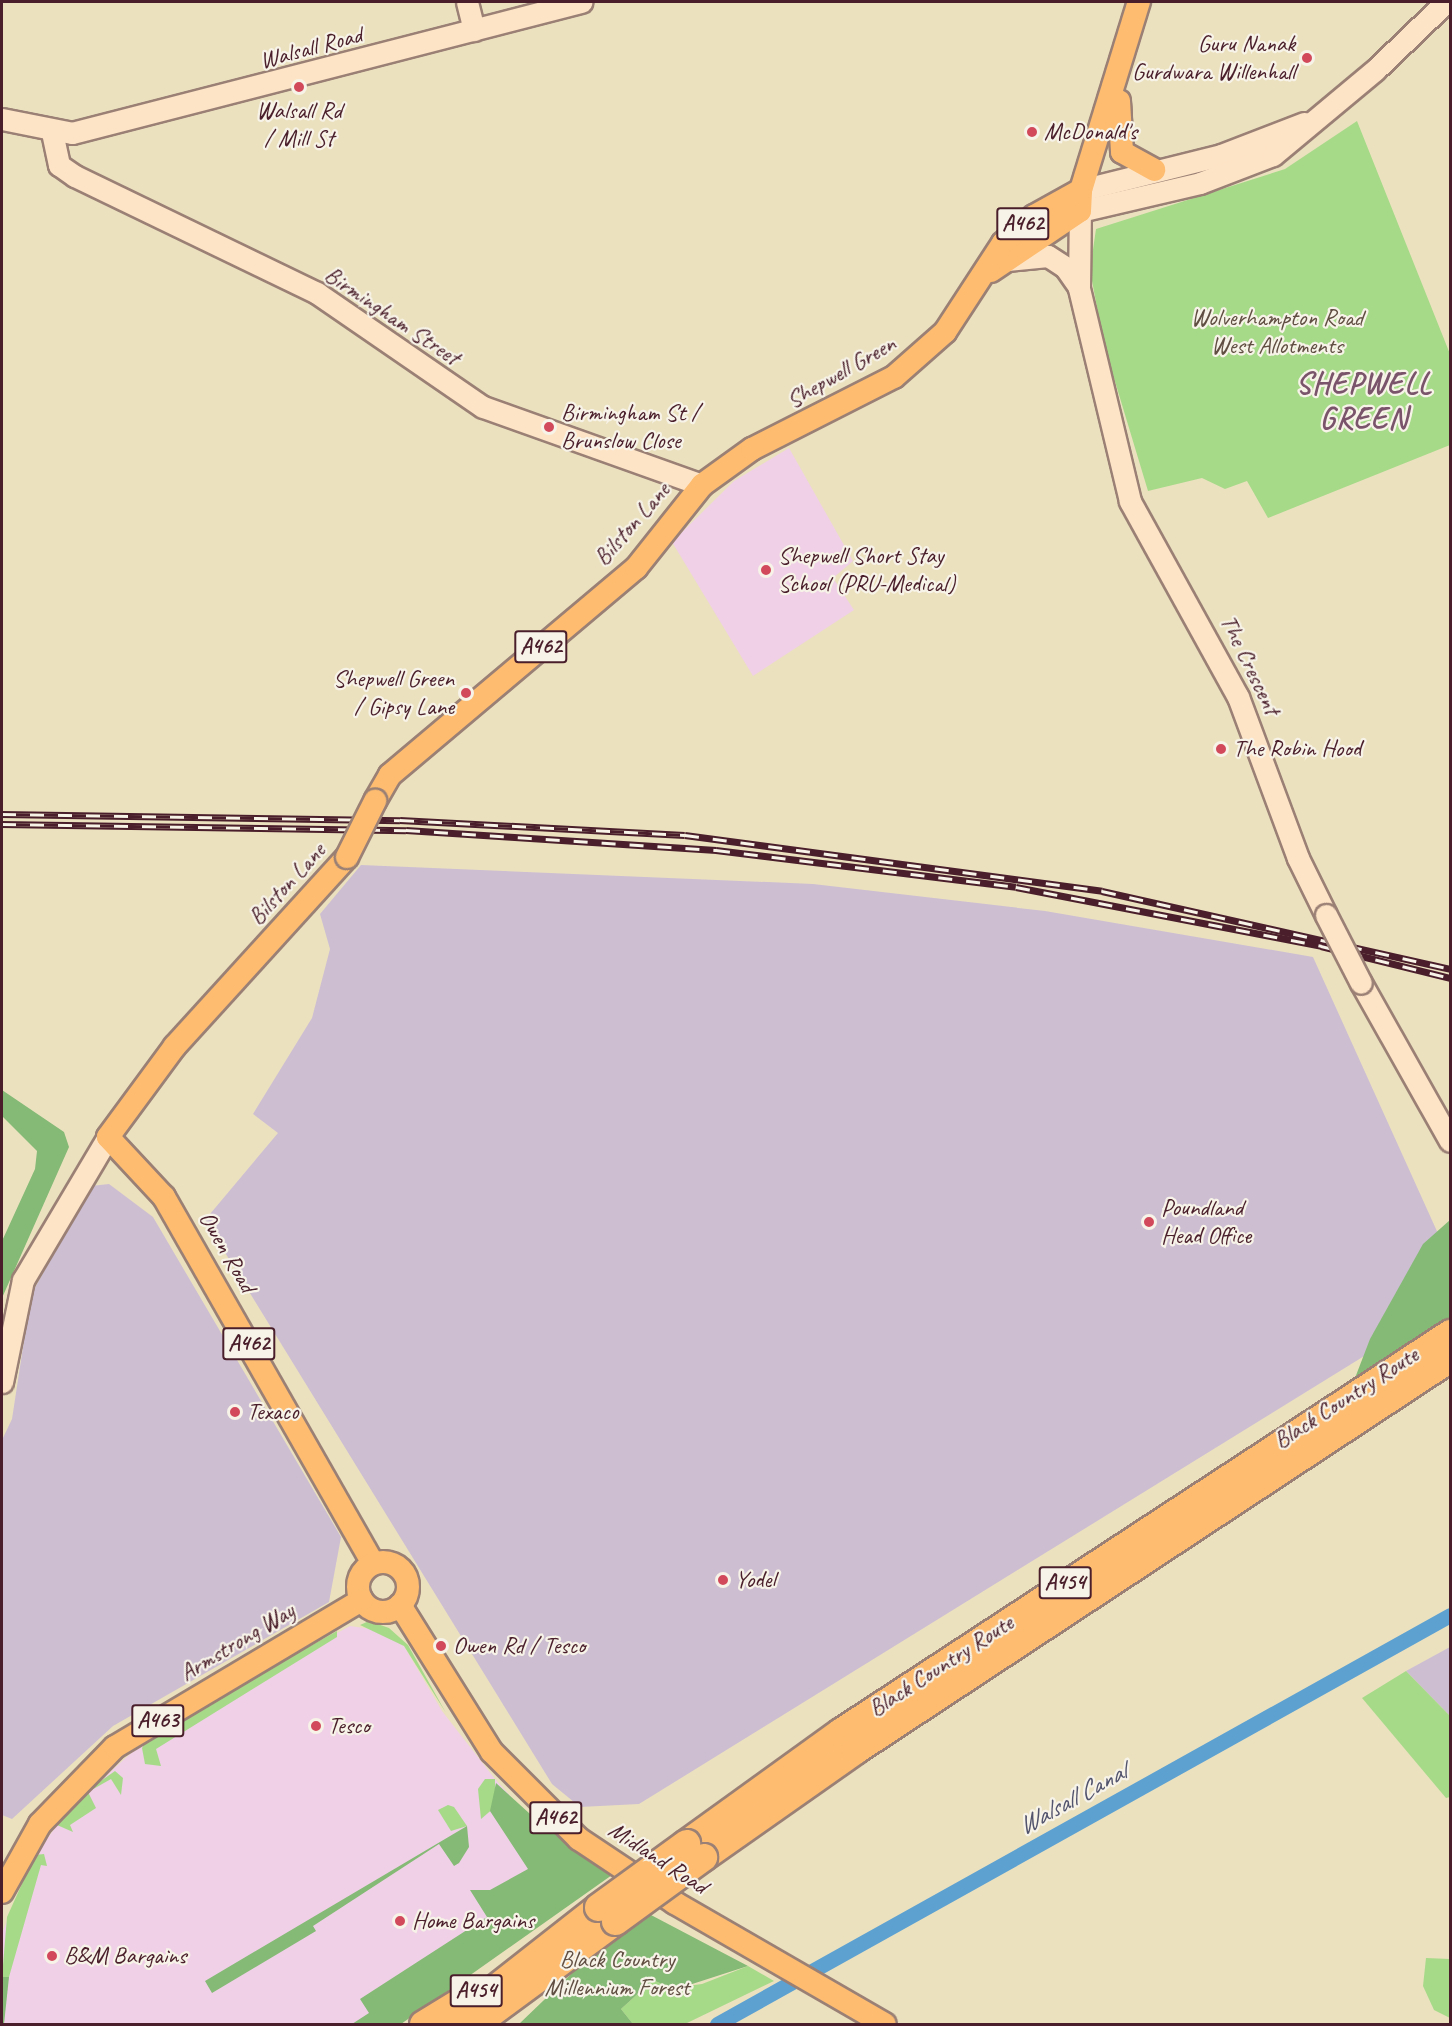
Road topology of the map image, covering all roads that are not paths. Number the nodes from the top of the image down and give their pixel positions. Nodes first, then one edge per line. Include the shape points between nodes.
1 (466, 2) edge
2 (581, 2) edge
3 (1139, 2) edge
4 (1446, 2) edge
5 (474, 30) junction
6 (1121, 72) junction
7 (1316, 118) junction
8 (2, 119) edge
9 (52, 132) junction
10 (1154, 170) junction
11 (1081, 200) junction
12 (1005, 260) junction
13 (982, 277) junction
14 (1079, 288) junction
15 (702, 485) junction
16 (108, 1137) junction
17 (1450, 1141) edge
18 (1450, 1333) edge
19 (1450, 1359) edge
20 (2, 1382) edge
21 (373, 1563) junction
22 (362, 1600) junction
23 (399, 1605) junction
24 (694, 1850) junction
25 (2, 1892) edge
26 (535, 1968) junction
27 (423, 2025) edge
28 (449, 2025) edge
29 (475, 2025) edge
30 (501, 2025) edge
31 (885, 2025) edge

1 - 5 street
2 - 5 street, Walsall Road
3 - 6 main road, A462
4 - 7 street
5 - 9 street, Walsall Road via 102,127
6 - 10 main road, A462 via 1117,138 1122,152
6 - 11 main road, A462
7 - 10 street via 1230,152
7 - 11 street via 1295,140 1252,166
8 - 9 street
9 - 15 street, Birmingham Street via 59,165 75,176 317,293 483,407
10 - 11 street
11 - 12 main road, Shepwell Green / A462
11 - 13 main road, Shepwell Green / A462 via 1017,229
11 - 14 street, The Crescent
12 - 13 main road, Shepwell Green / A462
12 - 14 street via 1048,256 1065,267
13 - 15 main road, Shepwell Green / A462 via 945,332 894,377 752,449
14 - 17 street, The Crescent, bridge via 1130,501 1238,697 1298,858 1326,915
15 - 16 main road, Bilston Lane / A462, bridge via 636,568 390,775 347,856 175,1046
16 - 20 street, Bilston Lane via 23,1280
16 - 21 main road, Owen Road / A462 via 164,1197
18 - 24 highway, Black Country Route / A454 via 840,1732
19 - 24 highway, Black Country Route / A454 via 865,1744
21 - 22 main road via 359,1579
21 - 23 main road via 394,1565 406,1576 406,1595
22 - 23 main road via 378,1611
22 - 25 main road, Armstrong Way / A463 via 115,1747 40,1824
23 - 31 main road, Midland Road / A462 via 492,1752 579,1839 675,1903
24 - 26 highway, Black Country Route / A454, bridge
26 - 27 highway, A454
26 - 28 highway, Black Country Route
26 - 29 highway, Black Country Route
26 - 30 highway, A454

